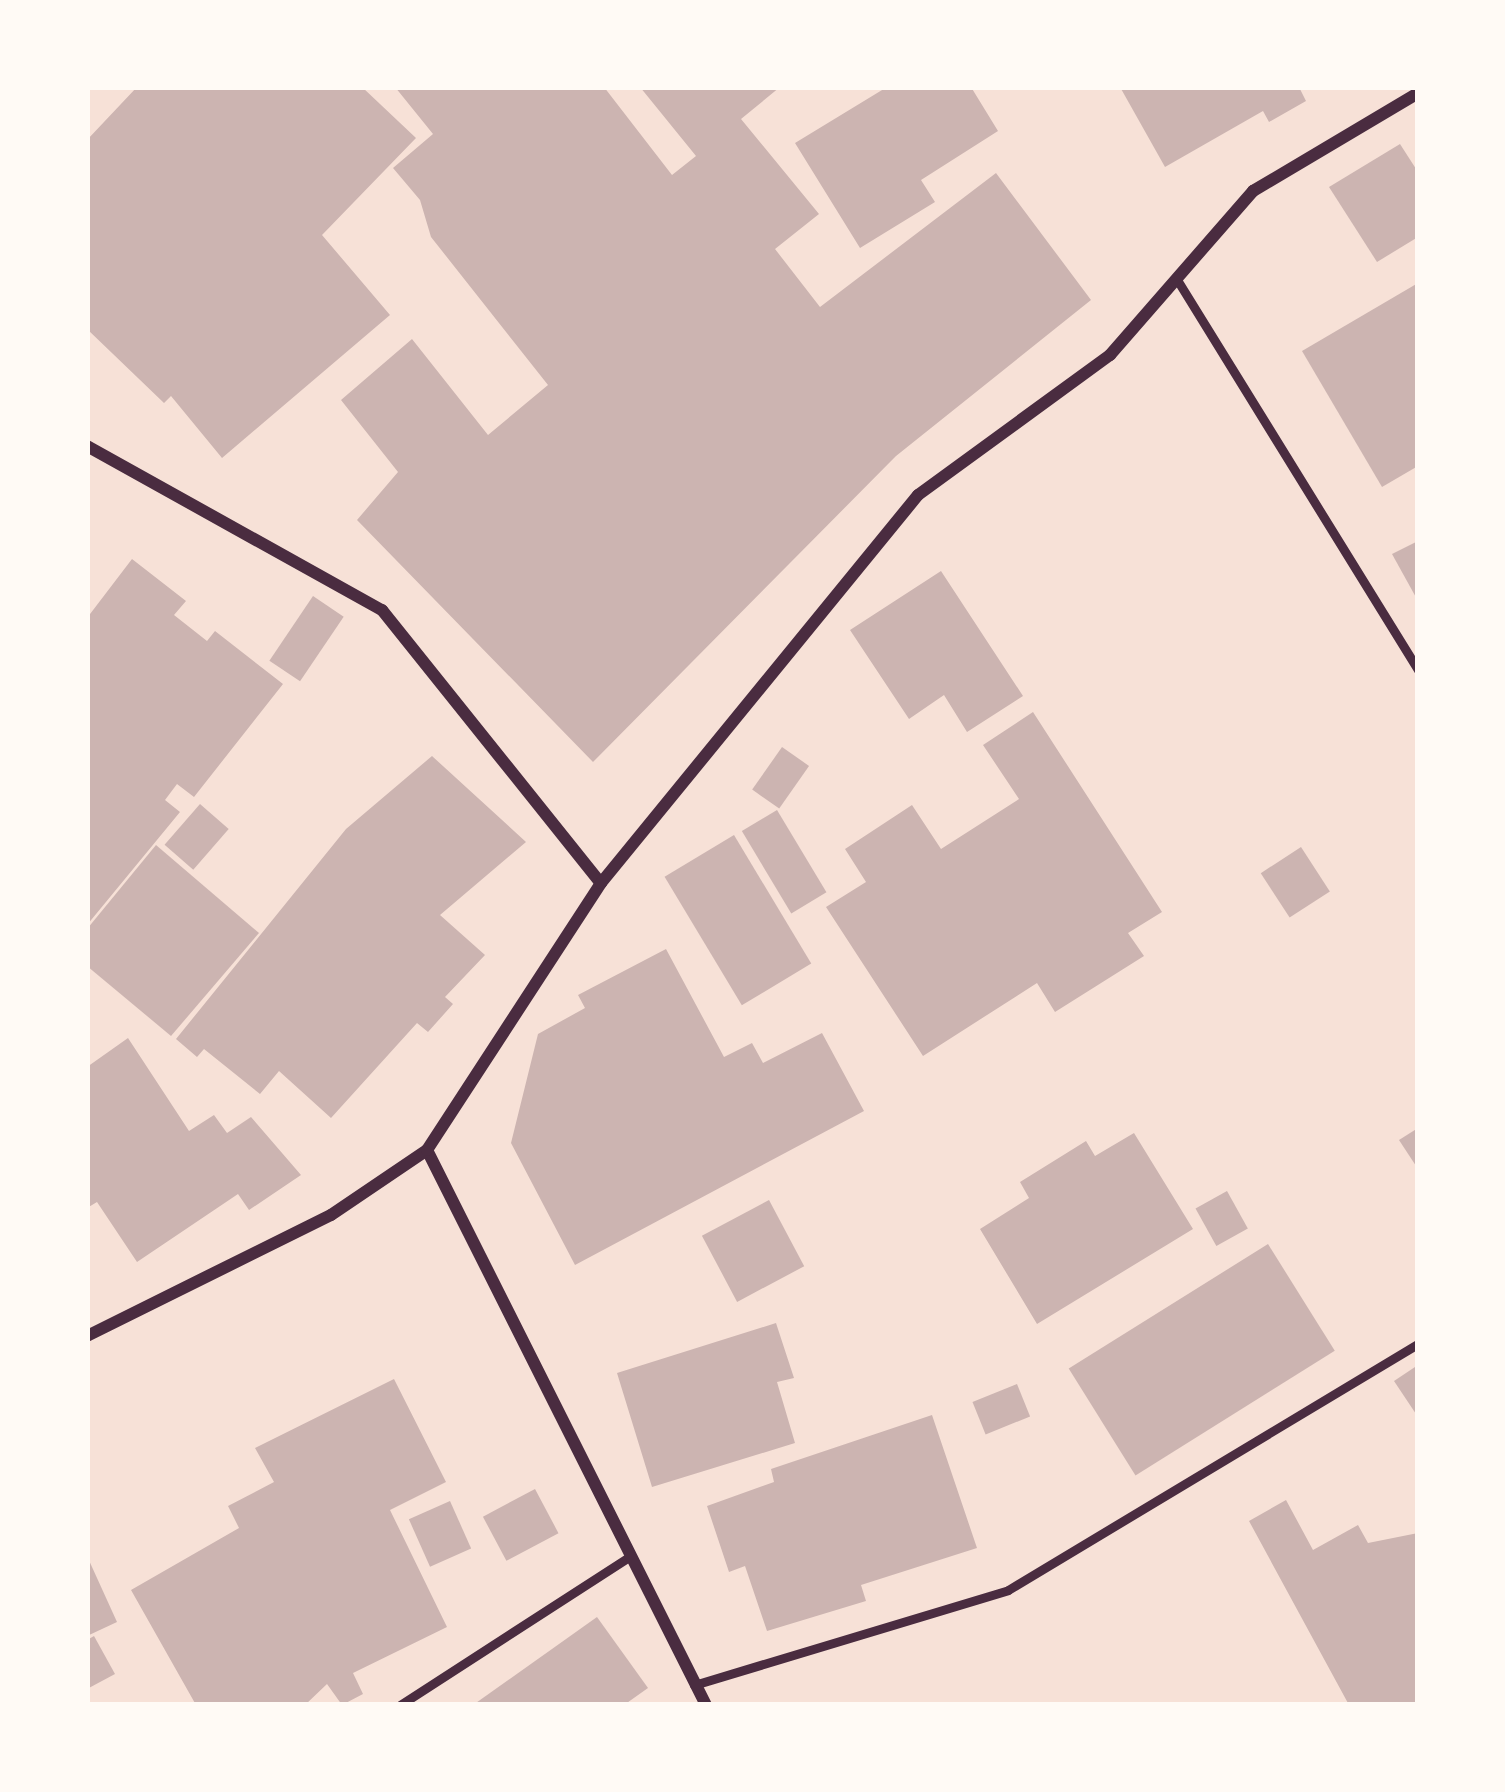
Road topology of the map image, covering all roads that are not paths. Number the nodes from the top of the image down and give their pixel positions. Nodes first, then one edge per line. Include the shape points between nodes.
1 (1418, 93) edge
2 (1176, 278) junction
3 (87, 446) edge
4 (1418, 670) edge
5 (601, 883) junction
6 (427, 1150) junction
7 (87, 1336) edge
8 (1418, 1344) edge
9 (630, 1556) junction
10 (694, 1685) junction
11 (400, 1705) edge
12 (706, 1705) edge

1 - 2 street via 1252,191
2 - 4 lane
2 - 5 street via 1110,355 918,495
3 - 5 street via 382,610
5 - 6 street
6 - 7 street via 331,1215
6 - 9 street
8 - 10 lane via 1008,1590
9 - 10 street
9 - 11 lane
10 - 12 street

